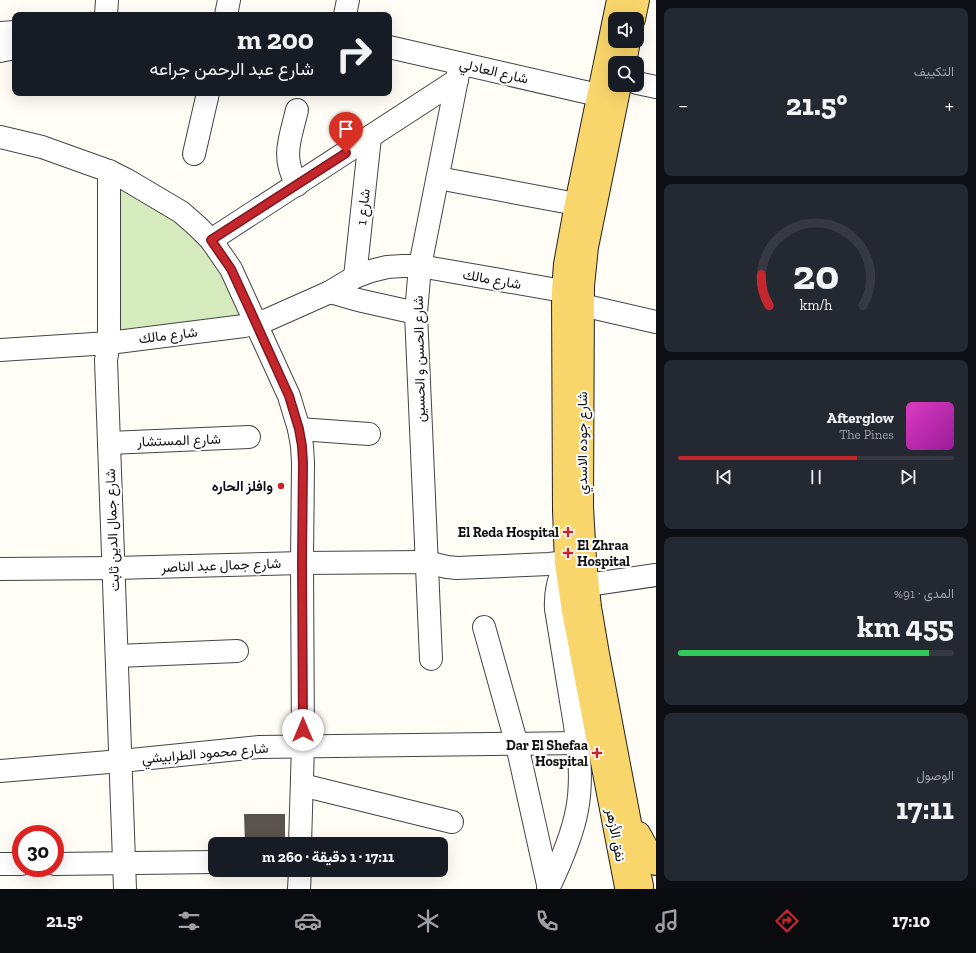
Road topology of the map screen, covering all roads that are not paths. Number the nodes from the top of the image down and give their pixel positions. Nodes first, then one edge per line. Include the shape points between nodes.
1 (107, 0) edge
2 (229, 0) edge
3 (348, 0) edge
4 (618, 0) edge
5 (638, 0) edge
6 (106, 12) edge
7 (227, 12) edge
8 (346, 12) edge
9 (635, 12) edge
10 (12, 32) edge
11 (0, 33) edge
12 (12, 49) edge
13 (392, 49) edge
14 (0, 51) edge
15 (459, 72) junction
16 (644, 84) edge
17 (656, 87) edge
18 (619, 92) edge
19 (598, 95) junction
20 (207, 96) edge
21 (297, 110) dead end
22 (0, 137) edge
23 (370, 137) junction
24 (194, 154) dead end
25 (109, 172) junction
26 (438, 178) junction
27 (297, 185) junction
28 (576, 204) junction
29 (211, 240) junction
30 (420, 266) junction
31 (355, 277) junction
32 (563, 291) junction
33 (330, 292) junction
34 (582, 305) junction
35 (416, 313) junction
36 (656, 322) edge
37 (256, 323) junction
38 (109, 343) junction
39 (0, 350) edge
40 (299, 429) junction
41 (369, 434) dead end
42 (249, 437) dead end
43 (109, 443) junction
44 (576, 561) junction
45 (302, 562) junction
46 (426, 562) junction
47 (114, 568) junction
48 (0, 569) edge
49 (656, 575) edge
50 (587, 585) junction
51 (484, 627) dead end
52 (237, 651) dead end
53 (117, 656) junction
54 (431, 659) dead end
55 (578, 743) junction
56 (517, 745) junction
57 (303, 746) junction
58 (121, 761) junction
59 (0, 771) edge
60 (606, 784) joint
61 (302, 785) junction
62 (627, 802) junction
63 (452, 822) dead end
64 (300, 837) edge
65 (208, 862) edge
66 (125, 863) junction
67 (0, 864) edge
68 (12, 864) edge
69 (64, 864) edge
70 (656, 864) edge
71 (300, 877) edge
72 (125, 889) edge
73 (299, 889) edge
74 (549, 889) edge

1 - 6 street
2 - 7 street
3 - 8 street
4 - 19 main road, شارع جوده الاسدي
5 - 9 main road
10 - 11 street
12 - 14 street
13 - 15 street, شارع العادلي
15 - 19 street, شارع العادلي
15 - 23 street
15 - 26 street, شارع الحسن و الحسين
16 - 17 street
18 - 34 main road, شارع جوده الاسدي via 587,247
19 - 28 main road, شارع جوده الاسدي
20 - 24 street
21 - 27 street via 287,153 291,175
22 - 25 street via 42,147
23 - 27 street
23 - 31 street, شارع 1
25 - 29 street via 181,212
25 - 38 street, شارع جمال الدين ثابت
26 - 28 street
26 - 30 street, شارع الحسن و الحسين
27 - 29 street
28 - 32 main road, شارع جوده الاسدي via 565,264
29 - 37 street via 231,269
30 - 31 street, شارع مالك via 387,267
30 - 32 street, شارع مالك
30 - 35 street, شارع الحسن و الحسين
31 - 33 street, شارع مالك
32 - 44 main road, شارع جوده الاسدي via 564,510
33 - 35 street
33 - 37 street, شارع مالك
34 - 36 street
34 - 44 main road, شارع جوده الاسدي via 582,507
35 - 46 street, شارع الحسن و الحسين
37 - 38 street, شارع مالك
37 - 40 street via 289,396
38 - 39 street, شارع مالك
38 - 43 street, شارع جمال الدين ثابت via 106,360
40 - 41 street
40 - 45 street via 303,463
42 - 43 street, شارع المستشار
43 - 47 street, شارع جمال الدين ثابت
44 - 46 street, شارع جمال عبد الناصر via 457,568
44 - 50 main road, شارع جوده الاسدي
44 - 55 street, شارع جوده الاسدي via 557,585 555,597
44 - 60 main road, شارع جوده الاسدي via 573,610
45 - 46 street, شارع جمال عبد الناصر
45 - 47 street, شارع جمال عبد الناصر
45 - 57 street
46 - 54 street, شارع الحسن و الحسين
47 - 48 street, شارع جمال عبد الناصر
47 - 53 street, شارع جمال الدين ثابت
49 - 50 street
50 - 62 main road, شارع جوده الاسدي
51 - 56 street, شارع جوده الاسدي
52 - 53 street
53 - 58 street, شارع جمال الدين ثابت
55 - 56 street, شارع محمود الطرابيشي
55 - 74 street, شارع جوده الاسدي via 580,776 574,826
56 - 57 street, شارع محمود الطرابيشي
56 - 74 street, شارع جوده الاسدي
57 - 58 street, شارع محمود الطرابيشي via 259,747
57 - 61 street
58 - 59 street, شارع محمود الطرابيشي
58 - 66 street, شارع جمال الدين ثابت
60 - 62 main road, نفق الأزهر via 634,886
61 - 63 street
61 - 64 street
62 - 70 main road via 641,838
65 - 66 street
66 - 69 street
66 - 72 street, شارع جمال الدين ثابت
67 - 68 street
71 - 73 street

